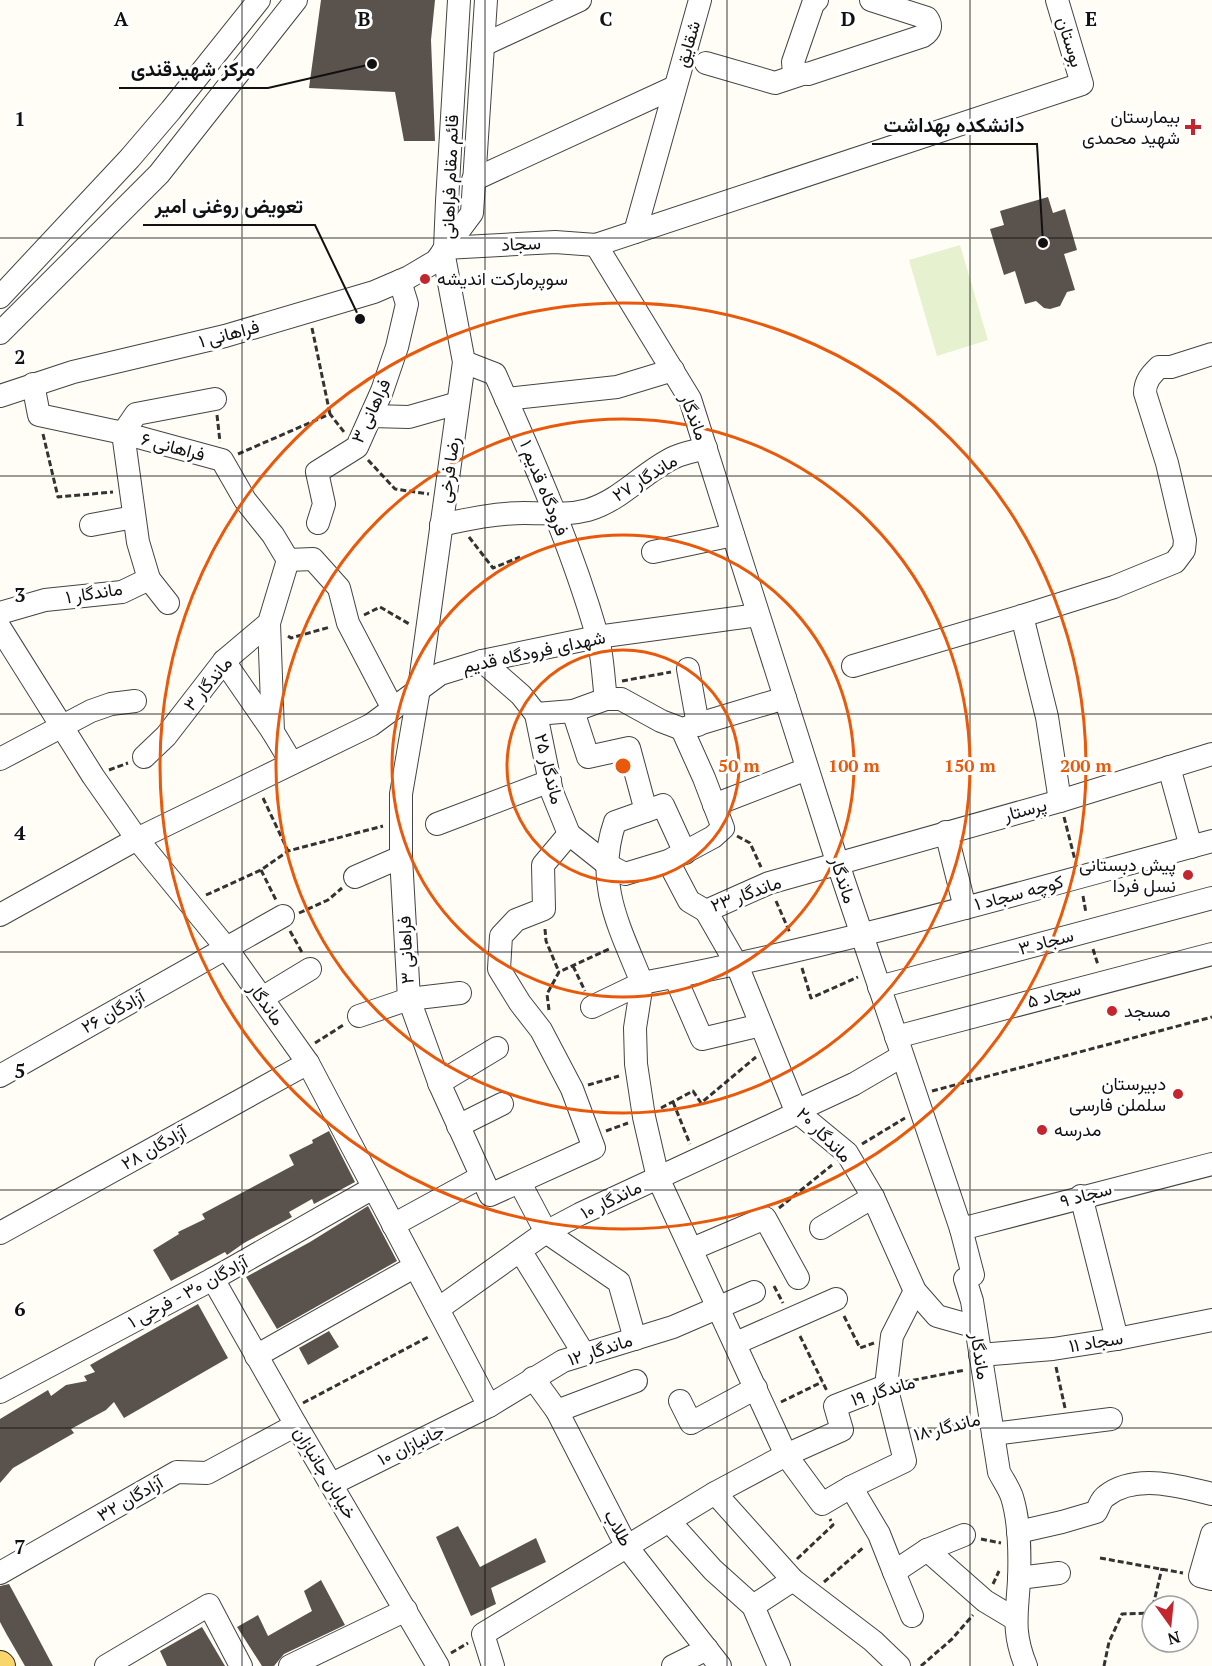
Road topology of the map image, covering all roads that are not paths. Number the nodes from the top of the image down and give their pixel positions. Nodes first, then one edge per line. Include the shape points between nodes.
1 (259, 0) edge
2 (296, 0) edge
3 (459, 0) edge
4 (486, 0) edge
5 (580, 0) edge
6 (700, 0) edge
7 (871, 0) edge
8 (1057, 0) edge
9 (810, 2) edge
10 (483, 45) junction
11 (706, 63) dead end
12 (799, 75) junction
13 (675, 87) junction
14 (473, 180) junction
15 (635, 232) junction
16 (596, 245) junction
17 (444, 249) junction
18 (400, 281) junction
19 (0, 297) edge
20 (0, 333) edge
21 (1212, 354) edge
22 (464, 362) junction
23 (673, 370) junction
24 (33, 384) junction
25 (0, 396) edge
26 (215, 399) road end
27 (506, 399) junction
28 (458, 403) junction
29 (371, 416) junction
30 (123, 433) junction
31 (706, 448) junction
32 (556, 515) junction
33 (134, 517) junction
34 (318, 523) dead end
35 (449, 523) junction
36 (91, 525) dead end
37 (733, 535) junction
38 (653, 552) dead end
39 (288, 560) junction
40 (148, 579) junction
41 (168, 603) dead end
42 (0, 613) edge
43 (758, 615) junction
44 (1022, 616) junction
45 (269, 623) junction
46 (0, 628) edge
47 (597, 637) junction
48 (482, 661) junction
49 (224, 662) junction
50 (853, 666) dead end
51 (688, 669) road end
52 (419, 689) junction
53 (785, 698) junction
54 (606, 699) junction
55 (135, 701) dead end
56 (393, 709) junction
57 (573, 711) junction
58 (536, 714) junction
59 (62, 725) junction
60 (690, 727) junction
61 (273, 732) junction
62 (1212, 754) edge
63 (144, 757) road end
64 (0, 759) edge
65 (291, 762) junction
66 (1169, 767) junction
67 (807, 769) junction
68 (549, 781) junction
69 (1060, 801) junction
70 (714, 805) junction
71 (646, 811) junction
72 (437, 824) dead end
73 (946, 832) junction
74 (569, 834) junction
75 (137, 839) junction
76 (1201, 844) edge
77 (401, 857) junction
78 (676, 857) junction
79 (838, 864) junction
80 (608, 865) junction
81 (355, 877) road end
82 (1212, 898) edge
83 (965, 908) junction
84 (706, 911) junction
85 (0, 915) edge
86 (283, 916) road end
87 (861, 934) junction
88 (227, 948) junction
89 (1212, 954) edge
90 (737, 965) junction
91 (310, 969) dead end
92 (675, 977) junction
93 (876, 978) junction
94 (642, 983) junction
95 (460, 993) dead end
96 (262, 998) junction
97 (409, 999) junction
98 (592, 1007) road end
99 (359, 1016) road end
100 (765, 1036) junction
101 (899, 1046) junction
102 (497, 1048) dead end
103 (304, 1057) junction
104 (0, 1076) edge
105 (439, 1083) junction
106 (502, 1104) dead end
107 (796, 1111) junction
108 (458, 1126) junction
109 (1212, 1164) edge
110 (658, 1178) junction
111 (520, 1183) junction
112 (485, 1186) junction
113 (373, 1188) junction
114 (1081, 1196) junction
115 (873, 1197) junction
116 (393, 1225) junction
117 (821, 1228) dead end
118 (961, 1229) junction
119 (546, 1232) junction
120 (0, 1233) edge
121 (692, 1249) junction
122 (521, 1252) junction
123 (414, 1266) junction
124 (798, 1278) road end
125 (213, 1279) junction
126 (915, 1291) junction
127 (754, 1292) road end
128 (836, 1299) road end
129 (718, 1307) junction
130 (442, 1318) junction
131 (1212, 1320) edge
132 (976, 1327) junction
133 (635, 1338) junction
134 (1117, 1339) junction
135 (735, 1343) junction
136 (584, 1354) junction
137 (256, 1356) junction
138 (981, 1360) junction
139 (533, 1378) junction
140 (636, 1381) dead end
141 (886, 1386) junction
142 (756, 1388) junction
143 (0, 1392) edge
144 (680, 1401) dead end
145 (489, 1406) junction
146 (557, 1411) junction
147 (292, 1418) junction
148 (1111, 1419) dead end
149 (992, 1425) junction
150 (786, 1455) junction
151 (332, 1484) junction
152 (851, 1487) junction
153 (715, 1493) junction
154 (1212, 1494) edge
155 (669, 1521) junction
156 (1212, 1534) edge
157 (964, 1535) road end
158 (1010, 1538) junction
159 (627, 1547) junction
160 (927, 1550) junction
161 (894, 1572) junction
162 (0, 1573) edge
163 (1059, 1573) dead end
164 (789, 1575) junction
165 (1019, 1578) junction
166 (1206, 1578) edge
167 (753, 1606) junction
168 (406, 1610) junction
169 (912, 1616) dead end
170 (1015, 1618) junction
171 (487, 1655) edge
172 (713, 1658) edge
173 (437, 1664) edge
174 (106, 1666) edge
175 (241, 1666) edge
176 (290, 1666) edge
177 (673, 1666) edge
178 (779, 1666) edge
179 (899, 1666) edge
180 (1026, 1666) edge

1 - 19 street via 130,158
2 - 20 street via 159,174
3 - 17 street, قائم مقام فراهانی
4 - 10 street, قائم مقام فراهانی
5 - 10 street
6 - 13 street, شقایق
7 - 12 street via 927,18 930,28 923,36
8 - 15 street, بوستان via 1082,84
9 - 12 street via 793,62 794,73
10 - 14 street, قائم مقام فراهانی
11 - 12 street via 775,83
13 - 14 street
13 - 15 street, شقایق
14 - 17 street, قائم مقام فراهانی via 472,213
15 - 16 street
16 - 17 street, سجاد via 555,242
16 - 23 street, ماندگار
17 - 18 street, فراهانی ۱ via 429,266
17 - 22 street, رضا فرخی
18 - 24 street, فراهانی ۱ via 225,336
18 - 29 street, فراهانی ۳ via 406,304 404,315 397,347
21 - 44 street via 1159,367 1145,385 1167,463 1184,550 1163,568
22 - 27 street, فرودگاه قدیم ۱ via 495,374
22 - 28 street, رضا فرخی
23 - 27 street via 617,387
23 - 31 street, ماندگار via 690,399
24 - 25 street, فراهانی ۱
24 - 30 street, فراهانی ۶ via 39,415
26 - 30 street via 136,414
27 - 32 street, فرودگاه قدیم ۱
28 - 29 street via 409,417
28 - 35 street, رضا فرخی via 445,496
29 - 34 street, فراهانی ۳ via 357,447 317,472 324,504
30 - 33 street, ماندگار ۱
30 - 39 street, فراهانی ۶ via 222,460
31 - 32 street, ماندگار ۲۷ via 675,457 622,494 589,510
31 - 37 street, ماندگار
32 - 35 street, ماندگار ۲۷ via 493,515
32 - 47 street, فرودگاه قدیم ۱
33 - 36 street
33 - 40 street, ماندگار ۱
35 - 52 street, رضا فرخی via 426,627
37 - 38 street
37 - 43 street, ماندگار
39 - 45 street
39 - 56 street via 313,559 339,588 348,623
40 - 41 street
40 - 42 street, ماندگار ۱ via 122,592 45,600
43 - 47 street, شهدای فرودگاه قدیم
43 - 53 street, ماندگار
44 - 50 street
44 - 69 street via 1047,717
45 - 49 street, ماندگار ۳
45 - 61 street
46 - 59 street, ماندگار
47 - 48 street, شهدای فرودگاه قدیم
47 - 54 street, فرودگاه قدیم ۱
48 - 52 street, شهدای فرودگاه قدیم via 440,674
48 - 58 street via 521,695
49 - 61 street
49 - 63 street, ماندگار ۳
51 - 60 street
52 - 56 street, شهدای فرودگاه قدیم
52 - 77 street, فراهانی ۳ via 401,794
53 - 60 street
53 - 67 street, ماندگار
54 - 57 street, ماندگار ۲۵
54 - 60 street via 621,699 661,721
55 - 59 street via 111,704
56 - 65 street, شهدای فرودگاه قدیم via 371,725
57 - 58 street, ماندگار ۲۵
57 - 71 street via 588,757 629,748
58 - 68 street, ماندگار ۲۵
59 - 64 street
59 - 75 street, ماندگار
60 - 70 street
61 - 65 street
62 - 66 street, پرستار
65 - 75 street, شهدای فرودگاه قدیم
66 - 69 street, پرستار
66 - 76 street
67 - 70 street
67 - 79 street, ماندگار
68 - 72 street
68 - 74 street, ماندگار ۲۵
69 - 73 street, پرستار
70 - 78 street via 723,828
71 - 78 street, ماندگار ۲۳ via 663,805
71 - 80 street via 615,822
73 - 79 street, پرستار
73 - 83 street
74 - 80 street
74 - 111 street via 543,865 544,909 516,920 501,936 499,969 541,1030 572,1089 594,1148
75 - 85 street, شهدای فرودگاه قدیم
75 - 88 street, ماندگار
76 - 83 street, کوچه سجاد ۱
77 - 81 street
77 - 97 street, فراهانی ۳
78 - 80 street via 625,874
78 - 84 street, ماندگار ۲۳ via 688,901
79 - 84 street, ماندگار ۲۳ via 769,883
79 - 87 street, ماندگار
80 - 94 street via 615,921
82 - 93 street, سجاد ۳
83 - 87 street, کوچه سجاد ۱
84 - 90 street, ماندگار ۲۰
86 - 88 street, آزادگان ۲۶
87 - 90 street, کوچه سجاد ۱
87 - 93 street, ماندگار
88 - 96 street, ماندگار
88 - 104 street, آزادگان ۲۶
89 - 101 street, سجاد ۵
90 - 92 street, کوچه سجاد ۱
90 - 100 street, ماندگار ۲۰
91 - 96 street
92 - 94 street, کوچه سجاد ۱
92 - 100 street via 702,1039
93 - 101 street, ماندگار
94 - 98 street, کوچه سجاد ۱
94 - 110 street via 635,1028 637,1071
95 - 97 street
96 - 103 street, ماندگار
97 - 99 street
97 - 105 street, فراهانی ۳
100 - 107 street, ماندگار ۲۰
101 - 107 street, سجاد ۵ via 854,1084
101 - 118 street, ماندگار
102 - 105 street
103 - 113 street, ماندگار
103 - 120 street, آزادگان ۲۸
105 - 108 street, فراهانی ۳
106 - 108 street
107 - 110 street, ماندگار ۱۰ via 789,1118
107 - 115 street, ماندگار ۲۰ via 847,1153
108 - 112 street, فراهانی ۳
109 - 114 street, سجاد ۹
110 - 119 street, ماندگار ۱۰
110 - 121 street
111 - 112 street
111 - 119 street
112 - 116 street
113 - 116 street, ماندگار
113 - 125 street, آزادگان ۳۰ - فرخی ۱
114 - 118 street, سجاد ۹
114 - 134 street
115 - 117 street
115 - 126 street, ماندگار ۲۰
116 - 123 street, ماندگار
118 - 132 street, ماندگار via 973,1275 965,1279
119 - 122 street, ماندگار ۱۰
119 - 133 street via 619,1282
121 - 124 street via 765,1218
121 - 129 street
122 - 130 street, ماندگار ۱۰
122 - 136 street
123 - 130 street, ماندگار
123 - 137 street
125 - 137 street, خیابان جانبازان
125 - 143 street, آزادگان ۳۰ - فرخی ۱
126 - 132 street, ماندگار ۲۰ via 937,1316
126 - 141 street via 892,1336
127 - 129 street, ماندگار ۱۲
128 - 135 street
129 - 133 street, ماندگار ۱۲ via 674,1327
129 - 135 street
130 - 145 street, ماندگار
131 - 134 street, سجاد ۱۱
132 - 138 street, ماندگار
133 - 136 street, ماندگار ۱۲
134 - 138 street, سجاد ۱۱
135 - 142 street
136 - 139 street, ماندگار ۱۲ via 563,1360
137 - 147 street, خیابان جانبازان
138 - 149 street, ماندگار
139 - 145 street, ماندگار ۱۲
139 - 146 street, طلاب
140 - 146 street
141 - 150 street, ماندگار ۱۹ via 835,1406 842,1430
141 - 152 street, ماندگار ۱۸ via 905,1461
142 - 144 street via 691,1423
142 - 150 street
145 - 151 street, جانبازان ۱۰
146 - 159 street, طلاب
147 - 151 street, خیابان جانبازان
147 - 162 street, آزادگان ۳۲ via 207,1473 177,1472
148 - 149 street, ماندگار ۱۸
149 - 158 street, ماندگار via 999,1472 1012,1495
150 - 152 street, ماندگار ۱۸ via 822,1504
150 - 153 street
151 - 168 street, خیابان جانبازان
152 - 161 street via 879,1534
153 - 155 street
153 - 164 street
154 - 158 street via 1177,1486 1124,1486 1104,1497 1096,1512
155 - 159 street
155 - 167 street via 713,1570
156 - 166 street
157 - 160 street
158 - 165 street, ماندگار
159 - 171 street
159 - 172 street, طلاب
160 - 161 street
160 - 170 street via 985,1601
161 - 169 street
163 - 165 street
164 - 167 street
164 - 179 street
165 - 170 street, ماندگار
167 - 178 street
168 - 173 street, خیابان جانبازان
168 - 176 street
170 - 180 street, ماندگار via 1018,1646
172 - 177 street
174 - 175 street via 209,1605

